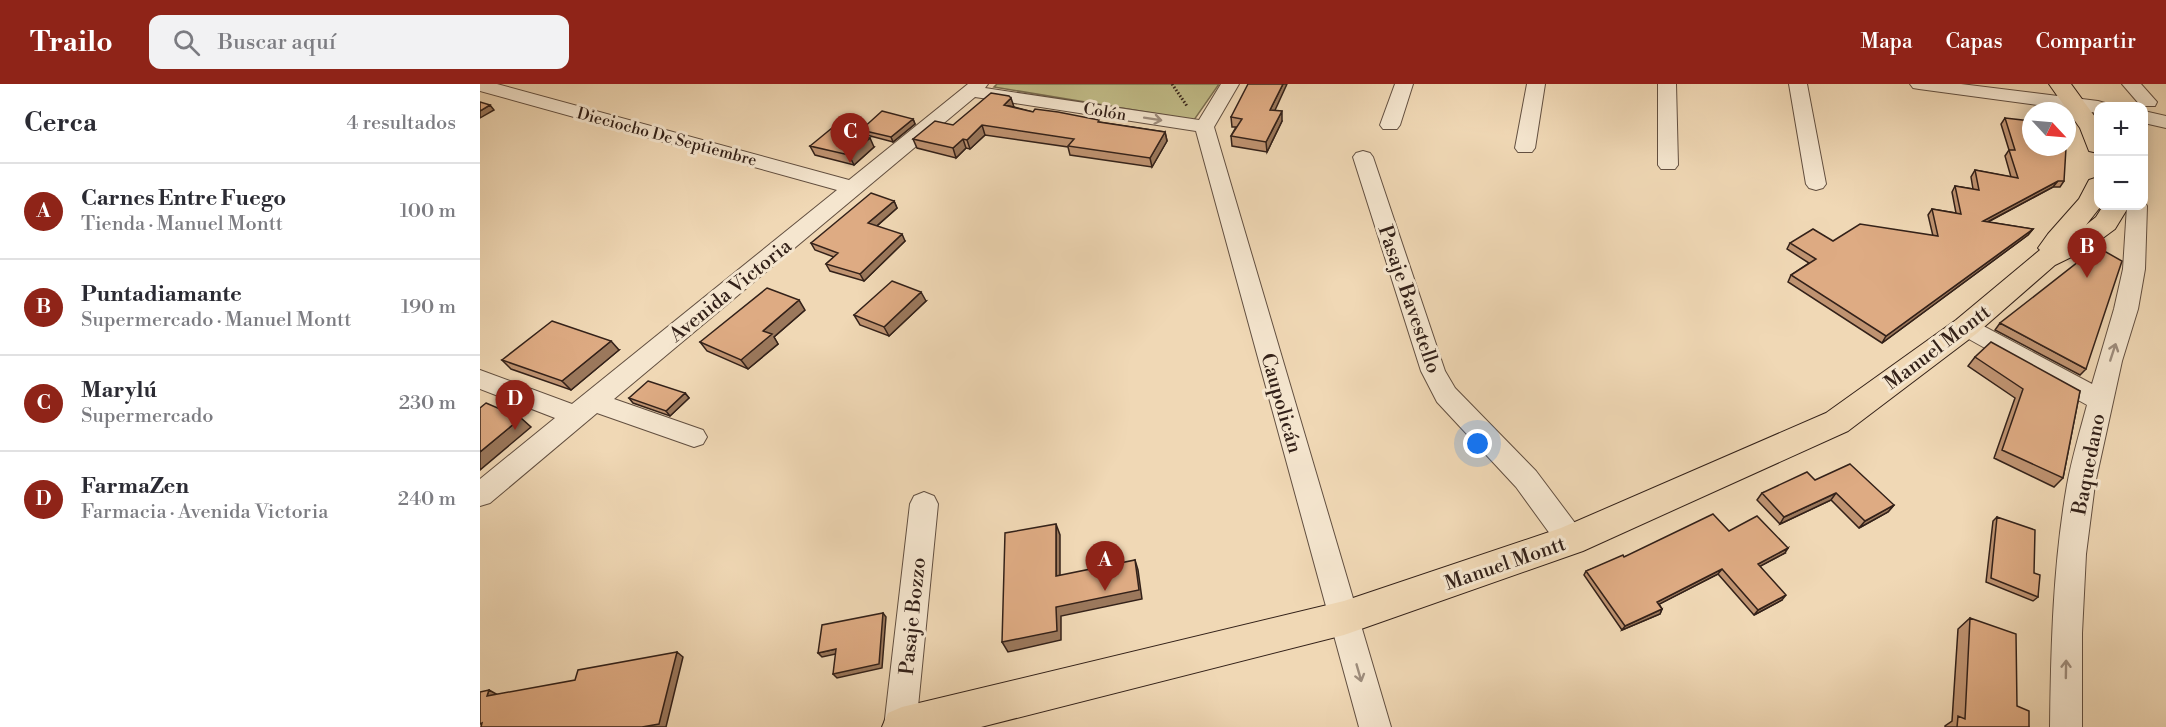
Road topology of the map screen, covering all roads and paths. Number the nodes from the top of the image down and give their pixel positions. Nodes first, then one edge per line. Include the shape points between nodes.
1 (1230, 84) edge
2 (1404, 84) edge
3 (1536, 84) edge
4 (1667, 84) edge
5 (1798, 84) edge
6 (1919, 84) edge
7 (2060, 84) edge
8 (2131, 84) edge
9 (480, 85) edge
10 (975, 87) edge
11 (2089, 100) edge
12 (2141, 102) edge
13 (2148, 111) edge
14 (2166, 122) edge
15 (1390, 125) dead end
16 (1204, 127) junction
17 (2094, 134) edge
18 (1525, 148) dead end
19 (1363, 157) dead end
20 (1668, 165) dead end
21 (1816, 184) dead end
22 (854, 188) junction
23 (2094, 197) edge
24 (2114, 210) edge
25 (2137, 210) edge
26 (2045, 260) junction
27 (1965, 327) junction
28 (480, 379) edge
29 (2100, 400) junction
30 (585, 409) junction
31 (694, 437) dead end
32 (480, 495) edge
33 (924, 504) dead end
34 (1571, 540) junction
35 (1344, 618) junction
36 (901, 727) edge
37 (1375, 727) edge
38 (2066, 727) edge

1 - 16 street
2 - 15 street
3 - 18 street
4 - 20 street
5 - 21 street
6 - 11 street
7 - 11 main road
8 - 12 street
9 - 22 street, Dieciocho De Septiembre
10 -> 16 street, Colón
10 - 22 street, Avenida Victoria
11 - 17 main road
13 - 14 street
16 - 35 street, Caupolicán
19 - 34 street, Pasaje Bavestello via 1433,371 1472,425 1526,479
22 - 30 street, Avenida Victoria
23 - 26 main road, Manuel Montt via 2061,234
24 - 26 main road, Manuel Montt via 2106,223 2079,243
29 -> 25 street, Baquedano via 2134,269
26 - 27 main road, Manuel Montt
27 - 29 street
27 - 34 main road, Manuel Montt via 1837,422
28 - 30 street
38 -> 29 street, Baquedano via 2072,554 2081,484
30 - 31 street
30 - 32 street, Avenida Victoria
33 - 36 street, Pasaje Bozzo
34 - 35 main road, Manuel Montt
35 - 36 main road, Manuel Montt
35 -> 37 street, Caupolicán

